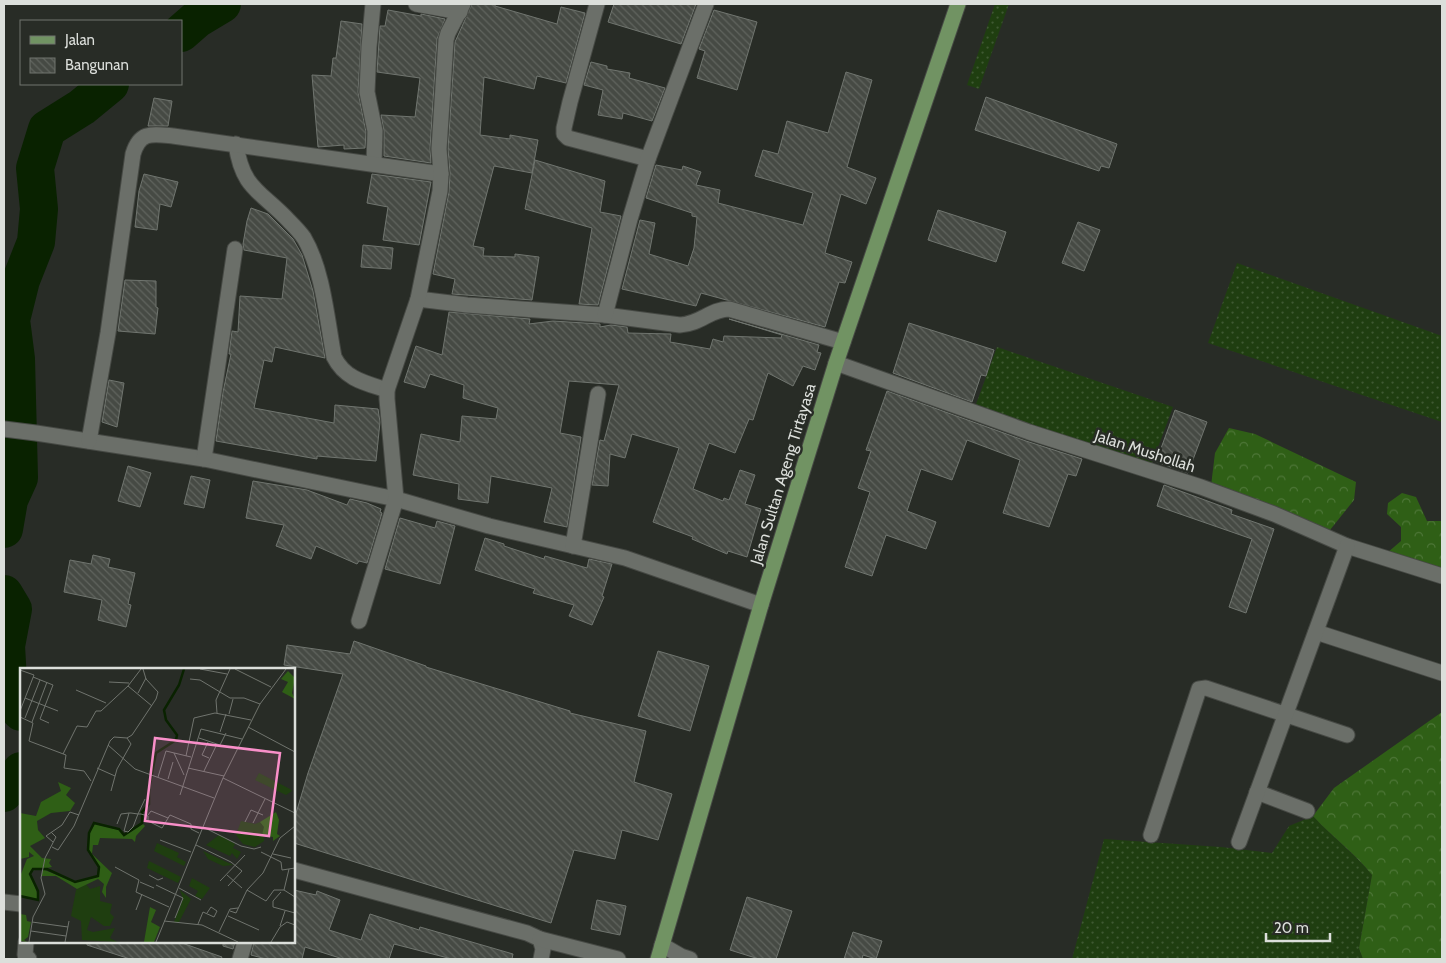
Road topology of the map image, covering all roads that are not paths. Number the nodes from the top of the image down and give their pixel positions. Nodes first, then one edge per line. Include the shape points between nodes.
1 (373, 4) edge
2 (416, 4) edge
3 (597, 4) edge
4 (706, 4) edge
5 (958, 4) edge
6 (461, 8) edge
7 (236, 144) junction
8 (648, 159) junction
9 (374, 164) junction
10 (441, 174) junction
11 (235, 249) dead end
12 (418, 299) junction
13 (605, 315) junction
14 (843, 342) junction
15 (836, 363) junction
16 (387, 390) junction
17 (598, 394) dead end
18 (4, 430) edge
19 (89, 441) junction
20 (204, 459) junction
21 (396, 499) junction
22 (572, 546) junction
23 (1347, 546) junction
24 (1442, 576) edge
25 (762, 605) junction
26 (359, 621) dead end
27 (1316, 632) junction
28 (1442, 673) edge
29 (1286, 714) junction
30 (1347, 735) dead end
31 (1257, 792) junction
32 (1307, 810) dead end
33 (1151, 834) dead end
34 (1239, 842) dead end
35 (295, 870) edge
36 (540, 939) junction
37 (26, 943) edge
38 (245, 943) edge
39 (660, 952) edge
40 (686, 958) edge
41 (29, 959) edge
42 (240, 959) edge
43 (541, 959) edge
44 (618, 959) edge

1 - 9 street via 367,92 375,131
2 - 6 street
3 - 8 street via 564,134 568,138
4 - 8 street
5 - 14 main road, Jalan Sultan Ageng Tirtayasa
6 - 10 street via 446,40 439,149
7 - 9 street
7 - 16 street via 244,175 302,235 311,251 334,357 339,366 348,375
7 - 19 street via 148,134 136,145
8 - 13 street
9 - 10 street
10 - 12 street
11 - 20 street
12 - 13 street via 467,306
12 - 16 street
13 - 14 street via 691,325 712,312 729,309
14 - 15 main road, Jalan Sultan Ageng Tirtayasa
15 - 23 street, Jalan Mushollah via 1029,432 1200,487 1274,514
15 - 25 main road, Jalan Sultan Ageng Tirtayasa
16 - 21 street
17 - 22 street
18 - 19 street
19 - 20 street
20 - 21 street
21 - 22 street
21 - 26 street
22 - 25 street via 625,558
23 - 24 street, Jalan Mushollah
23 - 27 street
25 - 39 main road, Jalan Sultan Ageng Tirtayasa
27 - 28 street
27 - 29 street
29 - 30 street
29 - 31 street
29 - 33 street via 1206,688 1199,689
31 - 32 street
31 - 34 street
35 - 36 street
36 - 43 street
36 - 44 street
37 - 41 street via 25,955
38 - 42 street
39 - 40 street

